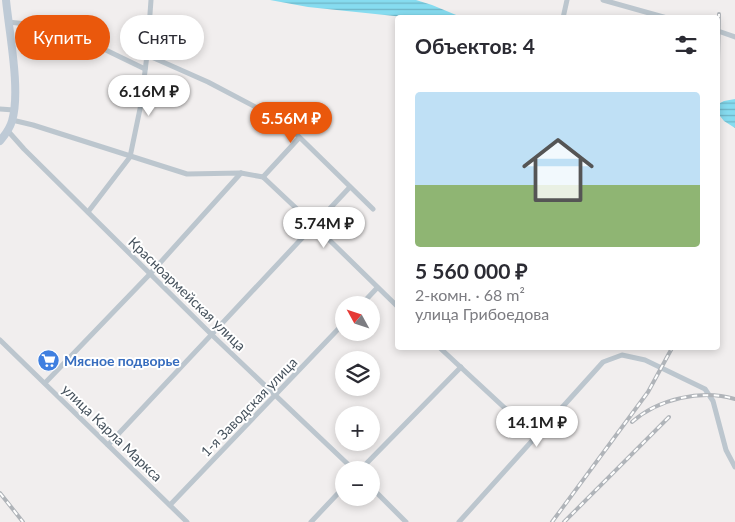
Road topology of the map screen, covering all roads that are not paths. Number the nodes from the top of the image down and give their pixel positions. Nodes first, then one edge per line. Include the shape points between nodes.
1 (151, 0) edge
2 (567, 0) edge
3 (603, 0) edge
4 (4, 2) edge
5 (150, 15) edge
6 (564, 15) edge
7 (656, 15) edge
8 (8, 22) junction
9 (720, 32) edge
10 (735, 37) edge
11 (146, 60) edge
12 (158, 60) edge
13 (145, 68) junction
14 (0, 108) edge
15 (14, 110) junction
16 (12, 120) junction
17 (8, 131) junction
18 (300, 138) junction
19 (0, 141) edge
20 (130, 157) junction
21 (241, 173) junction
22 (263, 177) junction
23 (350, 187) junction
24 (373, 209) dead end
25 (88, 212) junction
26 (314, 225) junction
27 (150, 274) junction
28 (377, 288) junction
29 (369, 296) edge
30 (395, 304) edge
31 (335, 334) edge
32 (212, 335) junction
33 (0, 340) edge
34 (442, 350) edge
35 (461, 367) junction
36 (45, 383) junction
37 (276, 396) junction
38 (535, 436) junction
39 (108, 445) junction
40 (345, 461) edge
41 (369, 461) edge
42 (735, 467) edge
43 (380, 496) edge
44 (335, 497) edge
45 (170, 505) junction
46 (187, 522) edge
47 (311, 522) edge
48 (406, 522) edge
49 (459, 522) edge

1 - 5 street
2 - 6 street
3 - 7 street
4 - 8 main road
8 - 13 street via 65,28
8 - 15 main road
9 - 10 street
11 - 13 street
12 - 18 street via 284,122
13 - 20 street
14 - 15 street
15 - 16 main road
16 - 17 main road
16 - 20 street
17 - 19 main road
17 - 25 street, Красноармейская улица
18 - 22 street
18 - 23 street
20 - 21 street via 187,174
20 - 25 street
21 - 22 street
21 - 27 street
22 - 26 street
23 - 24 street
23 - 26 street
25 - 27 street, Красноармейская улица
26 - 28 street
26 - 32 street
27 - 32 street, Красноармейская улица
27 - 36 street
28 - 29 street
28 - 30 street
31 - 37 street, 1-я Заводская улица
32 - 37 street, Красноармейская улица
32 - 39 street
33 - 36 street, улица Карла Маркса
34 - 35 street
35 - 38 street
35 - 41 street
36 - 39 street, улица Карла Маркса
37 - 40 street, Красноармейская улица
37 - 45 street, 1-я Заводская улица
38 - 42 street via 603,362 622,355 645,360 705,389
38 - 49 street
39 - 45 street, улица Карла Маркса
43 - 48 street
44 - 47 street
45 - 46 street, улица Карла Маркса

